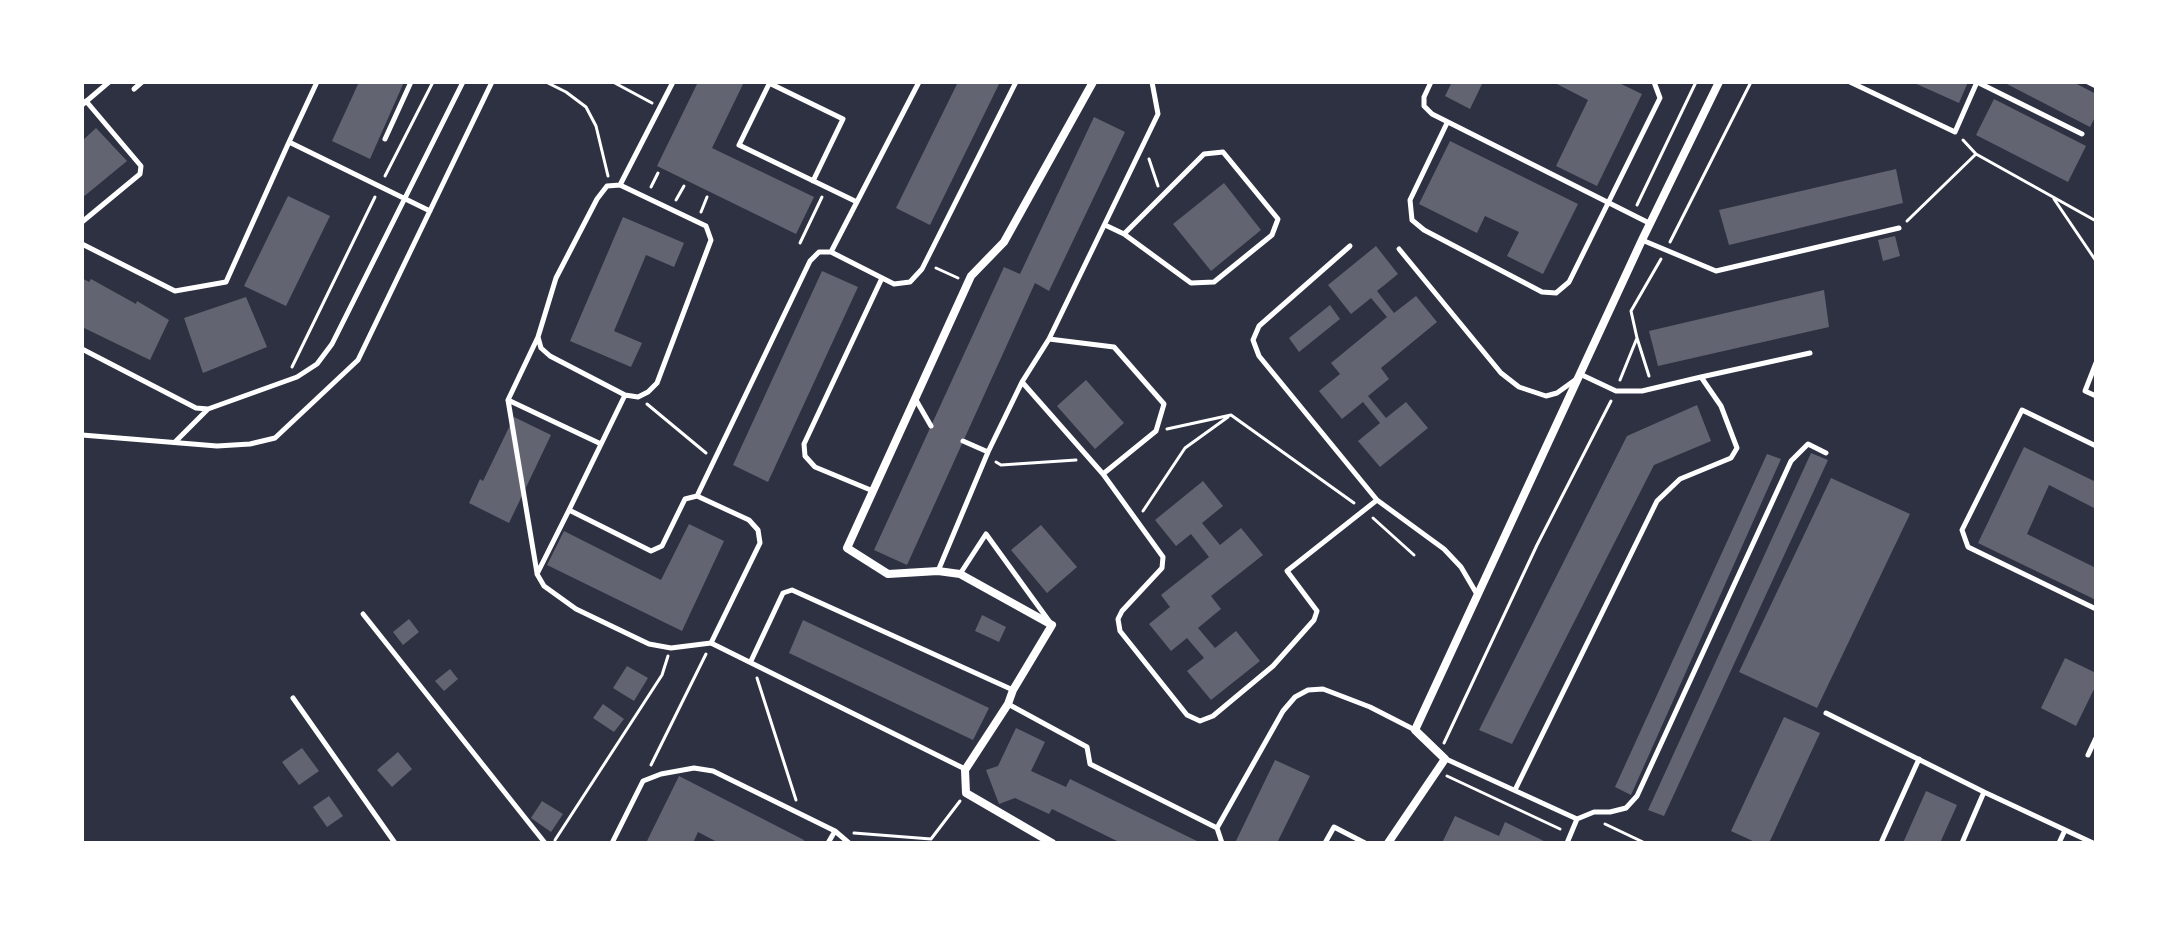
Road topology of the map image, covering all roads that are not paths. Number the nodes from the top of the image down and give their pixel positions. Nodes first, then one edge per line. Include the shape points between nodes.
1 (109, 82) edge
2 (142, 82) edge
3 (317, 82) edge
4 (411, 82) edge
5 (463, 82) edge
6 (492, 82) edge
7 (673, 82) edge
8 (919, 82) edge
9 (1016, 82) edge
10 (1093, 82) edge
11 (1152, 82) edge
12 (1431, 82) edge
13 (1654, 82) edge
14 (1719, 82) edge
15 (1850, 82) edge
16 (1977, 82) edge
17 (2088, 82) edge
18 (770, 83) edge
19 (2096, 86) edge
20 (134, 89) dead end
21 (84, 103) edge
22 (1447, 123) junction
23 (2082, 134) dead end
24 (385, 139) dead end
25 (289, 142) junction
26 (813, 181) junction
27 (620, 185) junction
28 (406, 199) junction
29 (857, 202) junction
30 (1608, 203) junction
31 (430, 211) junction
32 (82, 222) edge
33 (1650, 224) junction
34 (1105, 225) junction
35 (1899, 228) road end
36 (1124, 234) junction
37 (1642, 240) junction
38 (82, 244) edge
39 (1350, 246) dead end
40 (1399, 249) dead end
41 (831, 252) junction
42 (882, 278) junction
43 (538, 337) junction
44 (1049, 339) junction
45 (82, 349) edge
46 (1810, 353) dead end
47 (2096, 363) edge
48 (1582, 375) junction
49 (1701, 377) junction
50 (1022, 382) junction
51 (625, 395) junction
52 (2096, 396) edge
53 (508, 400) junction
54 (916, 400) junction
55 (208, 409) junction
56 (931, 426) dead end
57 (82, 435) edge
58 (963, 441) dead end
59 (175, 442) junction
60 (601, 444) junction
61 (2096, 446) edge
62 (1826, 453) dead end
63 (987, 455) junction
64 (1103, 474) junction
65 (873, 491) junction
66 (697, 496) junction
67 (1377, 500) junction
68 (569, 510) junction
69 (938, 571) junction
70 (537, 574) junction
71 (960, 574) junction
72 (1478, 597) junction
73 (2096, 609) edge
74 (363, 614) dead end
75 (1052, 625) junction
76 (711, 643) junction
77 (751, 661) junction
78 (1013, 690) junction
79 (293, 698) dead end
80 (1008, 704) junction
81 (1826, 713) dead end
82 (1415, 730) junction
83 (2096, 738) edge
84 (2088, 755) dead end
85 (1442, 756) junction
86 (1919, 759) junction
87 (965, 770) junction
88 (1515, 790) junction
89 (1984, 792) junction
90 (1577, 819) junction
91 (1217, 828) junction
92 (2065, 830) junction
93 (835, 831) junction
94 (395, 843) edge
95 (545, 843) edge
96 (612, 843) edge
97 (828, 843) edge
98 (849, 843) edge
99 (1052, 843) edge
100 (1222, 843) edge
101 (1325, 843) edge
102 (1365, 843) edge
103 (1388, 843) edge
104 (1567, 843) edge
105 (1881, 843) edge
106 (1962, 843) edge
107 (2059, 843) edge
108 (2093, 843) edge

1 - 21 lane
2 - 20 lane
3 - 25 lane
4 - 24 lane
5 - 28 lane
6 - 31 lane
7 - 27 lane
8 - 29 lane
9 - 42 lane via 925,263 910,282 894,284
10 - 54 street via 1004,242 971,276
11 - 34 lane via 1158,114
12 - 22 lane via 1424,106
13 - 30 lane via 1660,98
14 - 33 street
15 - 16 lane via 1955,132
16 - 23 lane
17 - 19 lane
18 - 26 lane via 843,119
18 - 26 lane via 739,145
21 - 32 lane via 141,166 140,174
22 - 30 lane
22 - 30 lane via 1410,200 1412,220 1542,292 1556,293 1569,282
25 - 28 lane
25 - 38 lane via 226,282 175,291
26 - 29 lane
27 - 43 lane via 607,186 597,199 556,278
27 - 51 lane via 706,226 711,240 657,383 638,397
28 - 31 lane
28 - 55 lane via 317,364
29 - 41 lane
30 - 33 lane
31 - 59 lane via 358,360 275,438 217,446
33 - 37 street
34 - 36 lane
34 - 44 lane
35 - 37 lane via 1716,271
36 - 36 lane via 1191,283 1214,282 1272,235 1278,219 1223,152 1204,154
37 - 48 street
39 - 67 lane via 1259,326 1253,340 1259,356
40 - 48 lane via 1501,373 1519,387 1546,396
41 - 42 lane
41 - 66 lane via 819,252 810,261
42 - 65 lane via 804,444 805,456 815,467
43 - 51 lane via 550,356
43 - 53 lane
44 - 50 lane
44 - 64 lane via 1114,347 1164,404 1156,431
45 - 55 lane via 196,408
46 - 49 lane
47 - 52 lane via 2085,391
48 - 49 lane via 1616,391
48 - 72 street
49 - 88 lane via 1721,406 1737,448 1731,458 1680,479 1657,501
50 - 63 lane
50 - 64 lane
51 - 60 lane
53 - 60 lane
53 - 70 lane
54 - 56 lane
54 - 65 street
55 - 59 lane
57 - 59 lane
58 - 63 lane
60 - 68 lane
61 - 73 lane via 2022,410 1962,530 1968,547
62 - 90 lane via 1808,444 1791,461 1637,796 1626,808
63 - 69 lane
64 - 67 lane via 1163,557 1162,568 1122,611 1120,631 1187,715 1200,721 1273,666 1314,620 1317,611 1287,571
65 - 69 street via 847,548 888,574
66 - 68 lane via 685,499 662,546 651,551
66 - 76 lane via 749,520 760,543
67 - 72 lane via 1444,549
68 - 70 lane
69 - 71 street
70 - 76 lane via 544,586 576,609 649,644 671,648
71 - 75 street
71 - 75 lane via 986,534
72 - 82 street
74 - 95 lane
75 - 78 street
76 - 77 lane
77 - 78 lane via 783,593 792,590
77 - 87 lane
78 - 80 street
79 - 94 lane
80 - 87 street
80 - 91 lane via 1087,747 1090,764
81 - 86 lane
82 - 85 street
82 - 91 lane via 1334,693 1308,690 1283,711
83 - 84 lane
85 - 88 lane
85 - 103 street
86 - 89 lane
86 - 105 lane
87 - 99 street via 966,793
88 - 90 lane
89 - 92 lane
89 - 106 lane
90 - 104 lane
91 - 100 lane
92 - 107 lane
92 - 108 lane
93 - 96 lane via 713,771 694,768 643,781
93 - 97 lane
93 - 98 lane
101 - 102 lane via 1334,827

